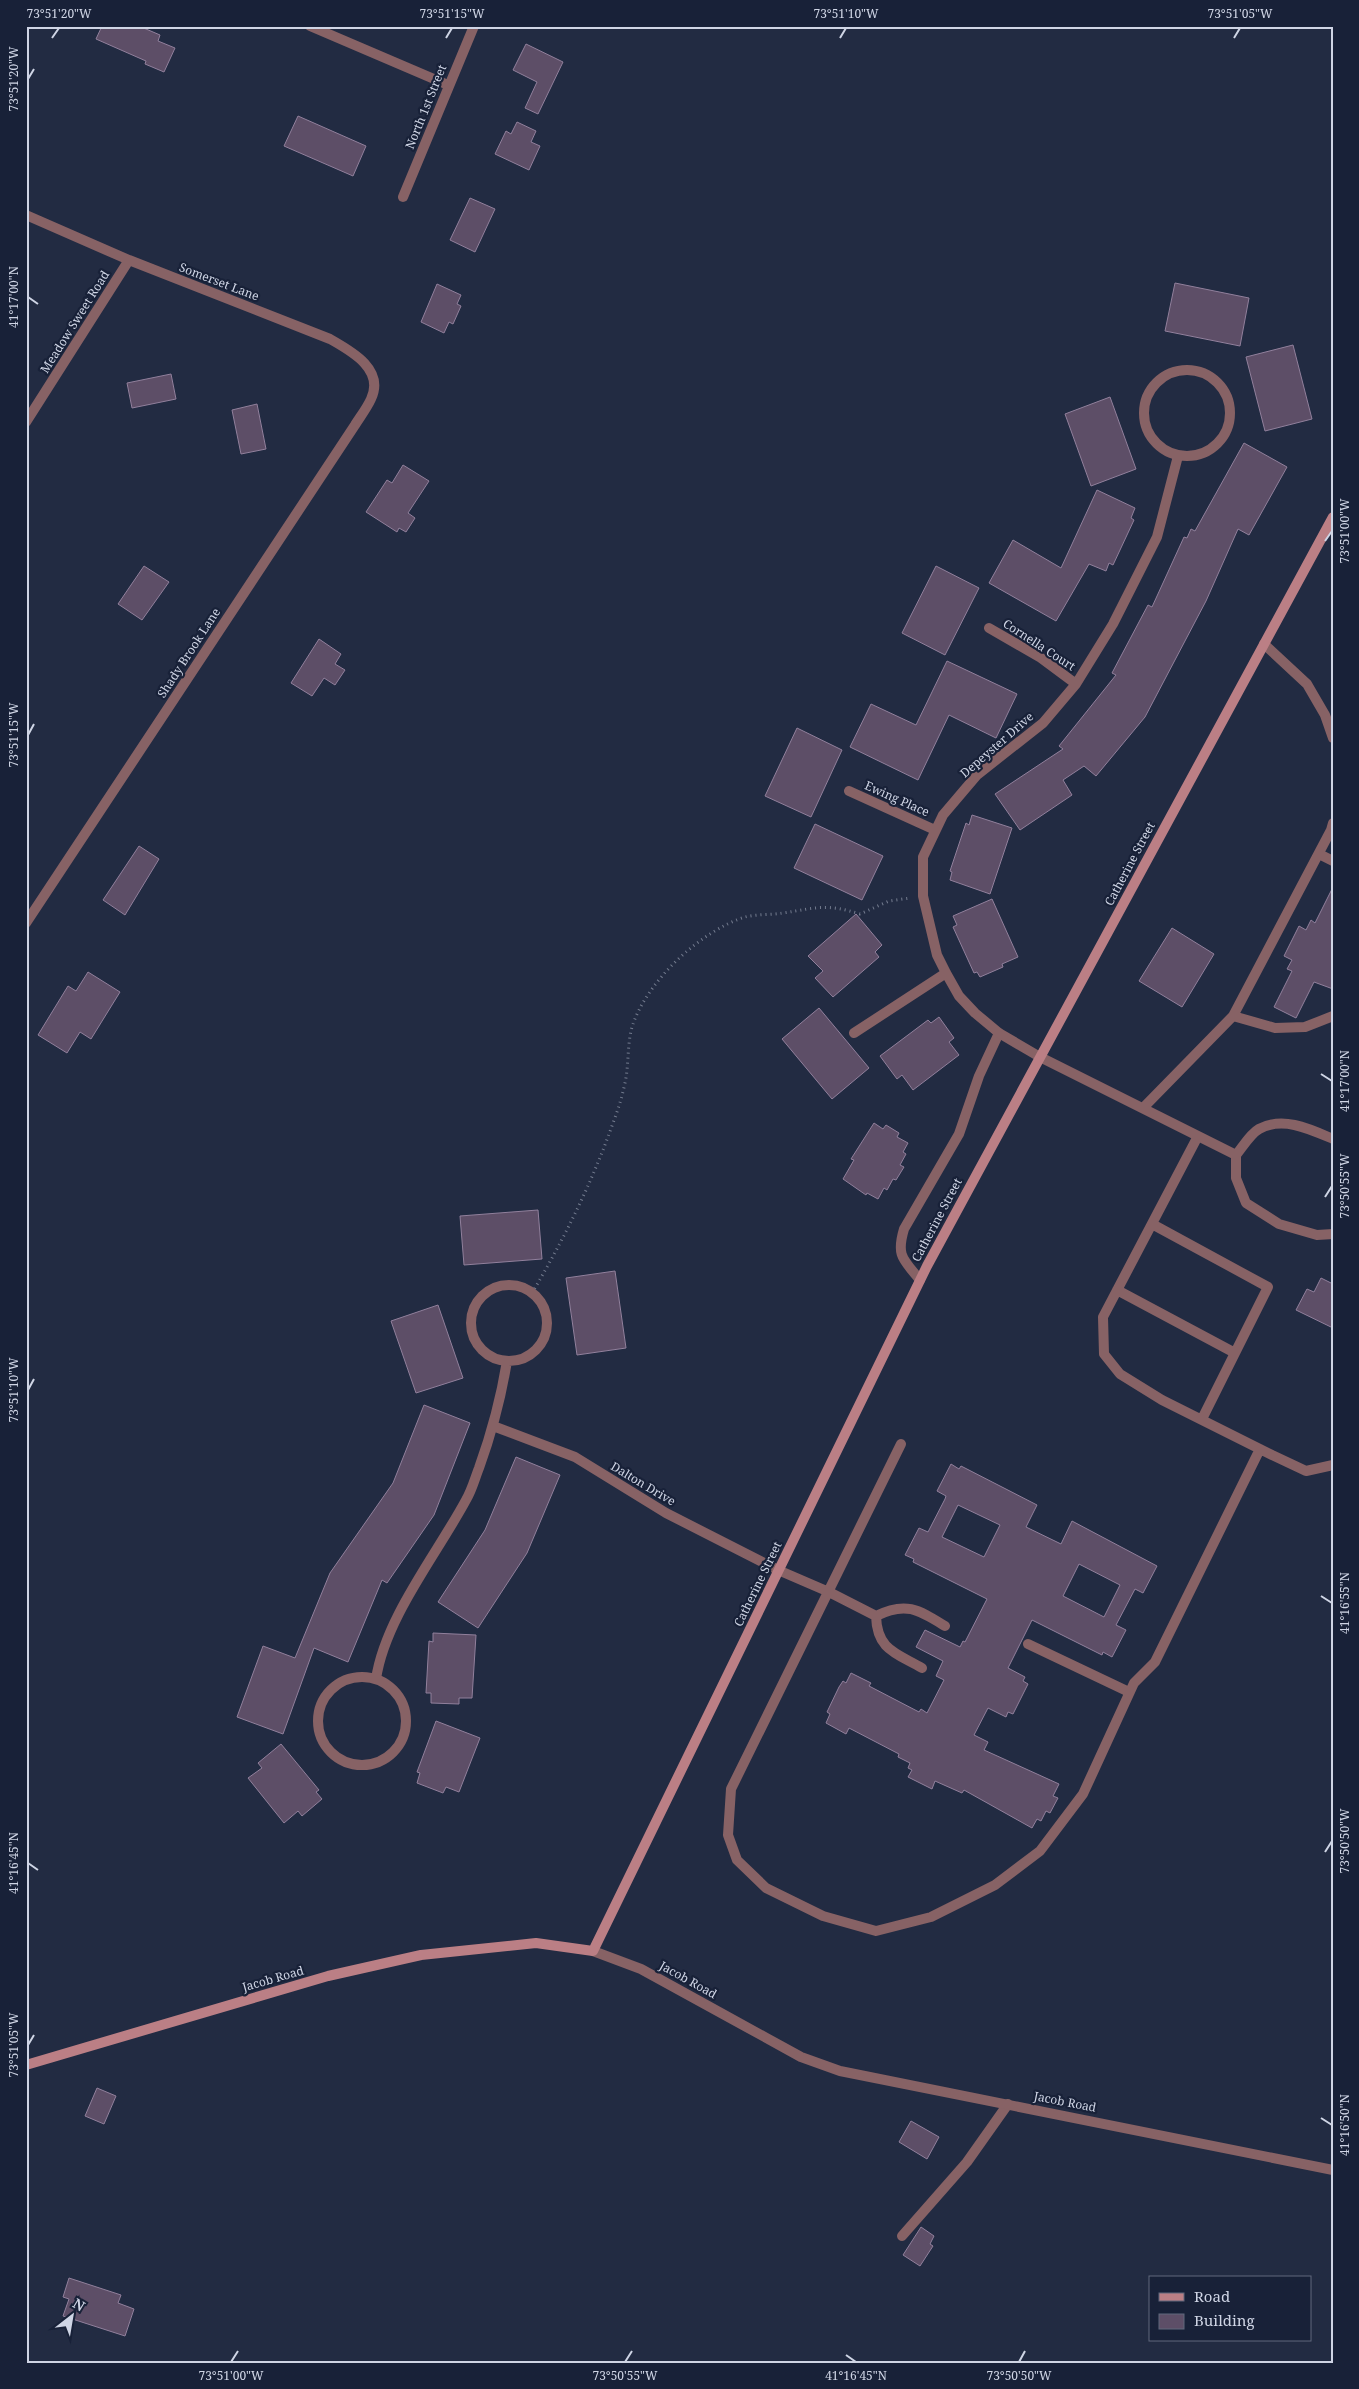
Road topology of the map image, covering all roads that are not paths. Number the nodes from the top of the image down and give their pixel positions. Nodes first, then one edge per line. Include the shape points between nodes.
1 (310, 26) edge
2 (474, 26) edge
3 (448, 85) junction
4 (403, 197) dead end
5 (26, 214) edge
6 (128, 260) junction
7 (372, 398) joint
8 (26, 422) edge
9 (1178, 456) junction
10 (1333, 517) edge
11 (989, 628) dead end
12 (1264, 644) junction
13 (1076, 684) junction
14 (1333, 738) edge
15 (849, 791) dead end
16 (1333, 823) edge
17 (935, 830) junction
18 (1319, 854) junction
19 (1333, 861) edge
20 (26, 923) edge
21 (946, 974) junction
22 (1233, 1016) junction
23 (1333, 1016) edge
24 (854, 1033) dead end
25 (999, 1033) junction
26 (1040, 1057) junction
27 (1143, 1108) junction
28 (1198, 1136) junction
29 (1333, 1138) edge
30 (1236, 1156) junction
31 (1152, 1224) junction
32 (1333, 1234) edge
33 (920, 1280) junction
34 (1117, 1290) junction
35 (1234, 1353) junction
36 (507, 1361) junction
37 (1202, 1419) junction
38 (493, 1426) junction
39 (901, 1444) dead end
40 (1260, 1449) junction
41 (1333, 1465) edge
42 (778, 1570) junction
43 (829, 1592) junction
44 (876, 1616) junction
45 (945, 1626) dead end
46 (1028, 1644) dead end
47 (922, 1668) dead end
48 (376, 1679) junction
49 (1129, 1692) junction
50 (593, 1951) junction
51 (26, 2066) edge
52 (1008, 2104) junction
53 (1333, 2170) edge
54 (902, 2236) dead end

1 - 3 street
2 - 3 street, North 1st Street
3 - 4 street, North 1st Street
5 - 6 street, Somerset Lane
6 - 7 street, Somerset Lane via 330,339 356,353 371,371 374,384
6 - 8 street, Meadow Sweet Road
7 - 20 street, Shady Brook Lane
9 - 9 street via 1196,456 1211,450 1224,438 1230,422 1230,405 1224,390 1212,377 1196,370 1179,370 1163,377 1151,388 1145,404 1144,421 1151,437 1163,449
9 - 13 street, Depeyster Drive via 1157,537 1113,624
10 - 12 street, Catherine Street
11 - 13 street, Cornella Court via 1041,658
12 - 14 street via 1307,684 1325,715
12 - 26 street, Catherine Street
13 - 17 street, Depeyster Drive via 1043,722 977,775 943,815
15 - 17 street, Ewing Place
16 - 18 street
17 - 21 street, Depeyster Drive via 923,857 923,896 937,955
18 - 19 street
18 - 22 street
21 - 24 street
21 - 25 street, Depeyster Drive via 959,996
22 - 23 street via 1276,1028 1305,1027
22 - 27 street
25 - 26 street, Depeyster Drive
25 - 33 street via 979,1076 959,1134 904,1229 899,1246 903,1259
26 - 27 street, Depeyster Drive
26 - 33 street, Catherine Street
27 - 28 street, Depeyster Drive
28 - 30 street, Depeyster Drive
28 - 31 street
29 - 30 street via 1303,1126 1278,1123 1258,1130
30 - 32 street via 1236,1178 1246,1203 1279,1224 1317,1236
31 - 34 street
31 - 35 street via 1268,1287
33 - 42 street, Catherine Street
34 - 35 street
34 - 37 street via 1102,1317 1104,1354 1120,1374 1162,1400
35 - 37 street
36 - 36 street via 485,1354 475,1342 471,1328 472,1313 478,1300 490,1290 519,1286 532,1293 542,1305 547,1319 546,1334 528,1357
36 - 38 street
37 - 40 street
38 - 42 street, Dalton Drive via 575,1458 666,1513
38 - 48 street via 467,1498 387,1639
39 - 43 street
40 - 41 street via 1306,1471
40 - 49 street via 1155,1662
42 - 43 street, Dalton Drive
42 - 50 street, Catherine Street
43 - 44 street, Dalton Drive
43 - 49 street via 731,1789 728,1835 737,1860 766,1888 823,1916 876,1931 931,1917 995,1885 1040,1850 1083,1794
44 - 45 street via 904,1607 921,1612
44 - 47 street via 876,1630 882,1644
46 - 49 street
48 - 48 street via 359,1677 342,1681 328,1692 320,1706 317,1724 322,1740 332,1755 347,1763 364,1766 381,1761 395,1751 404,1736 406,1719 402,1702 391,1688
50 - 51 street, Jacob Road via 536,1943 421,1955 328,1976
50 - 52 street, Jacob Road via 641,1969 801,2056 840,2070
52 - 53 street, Jacob Road
52 - 54 street via 967,2162

